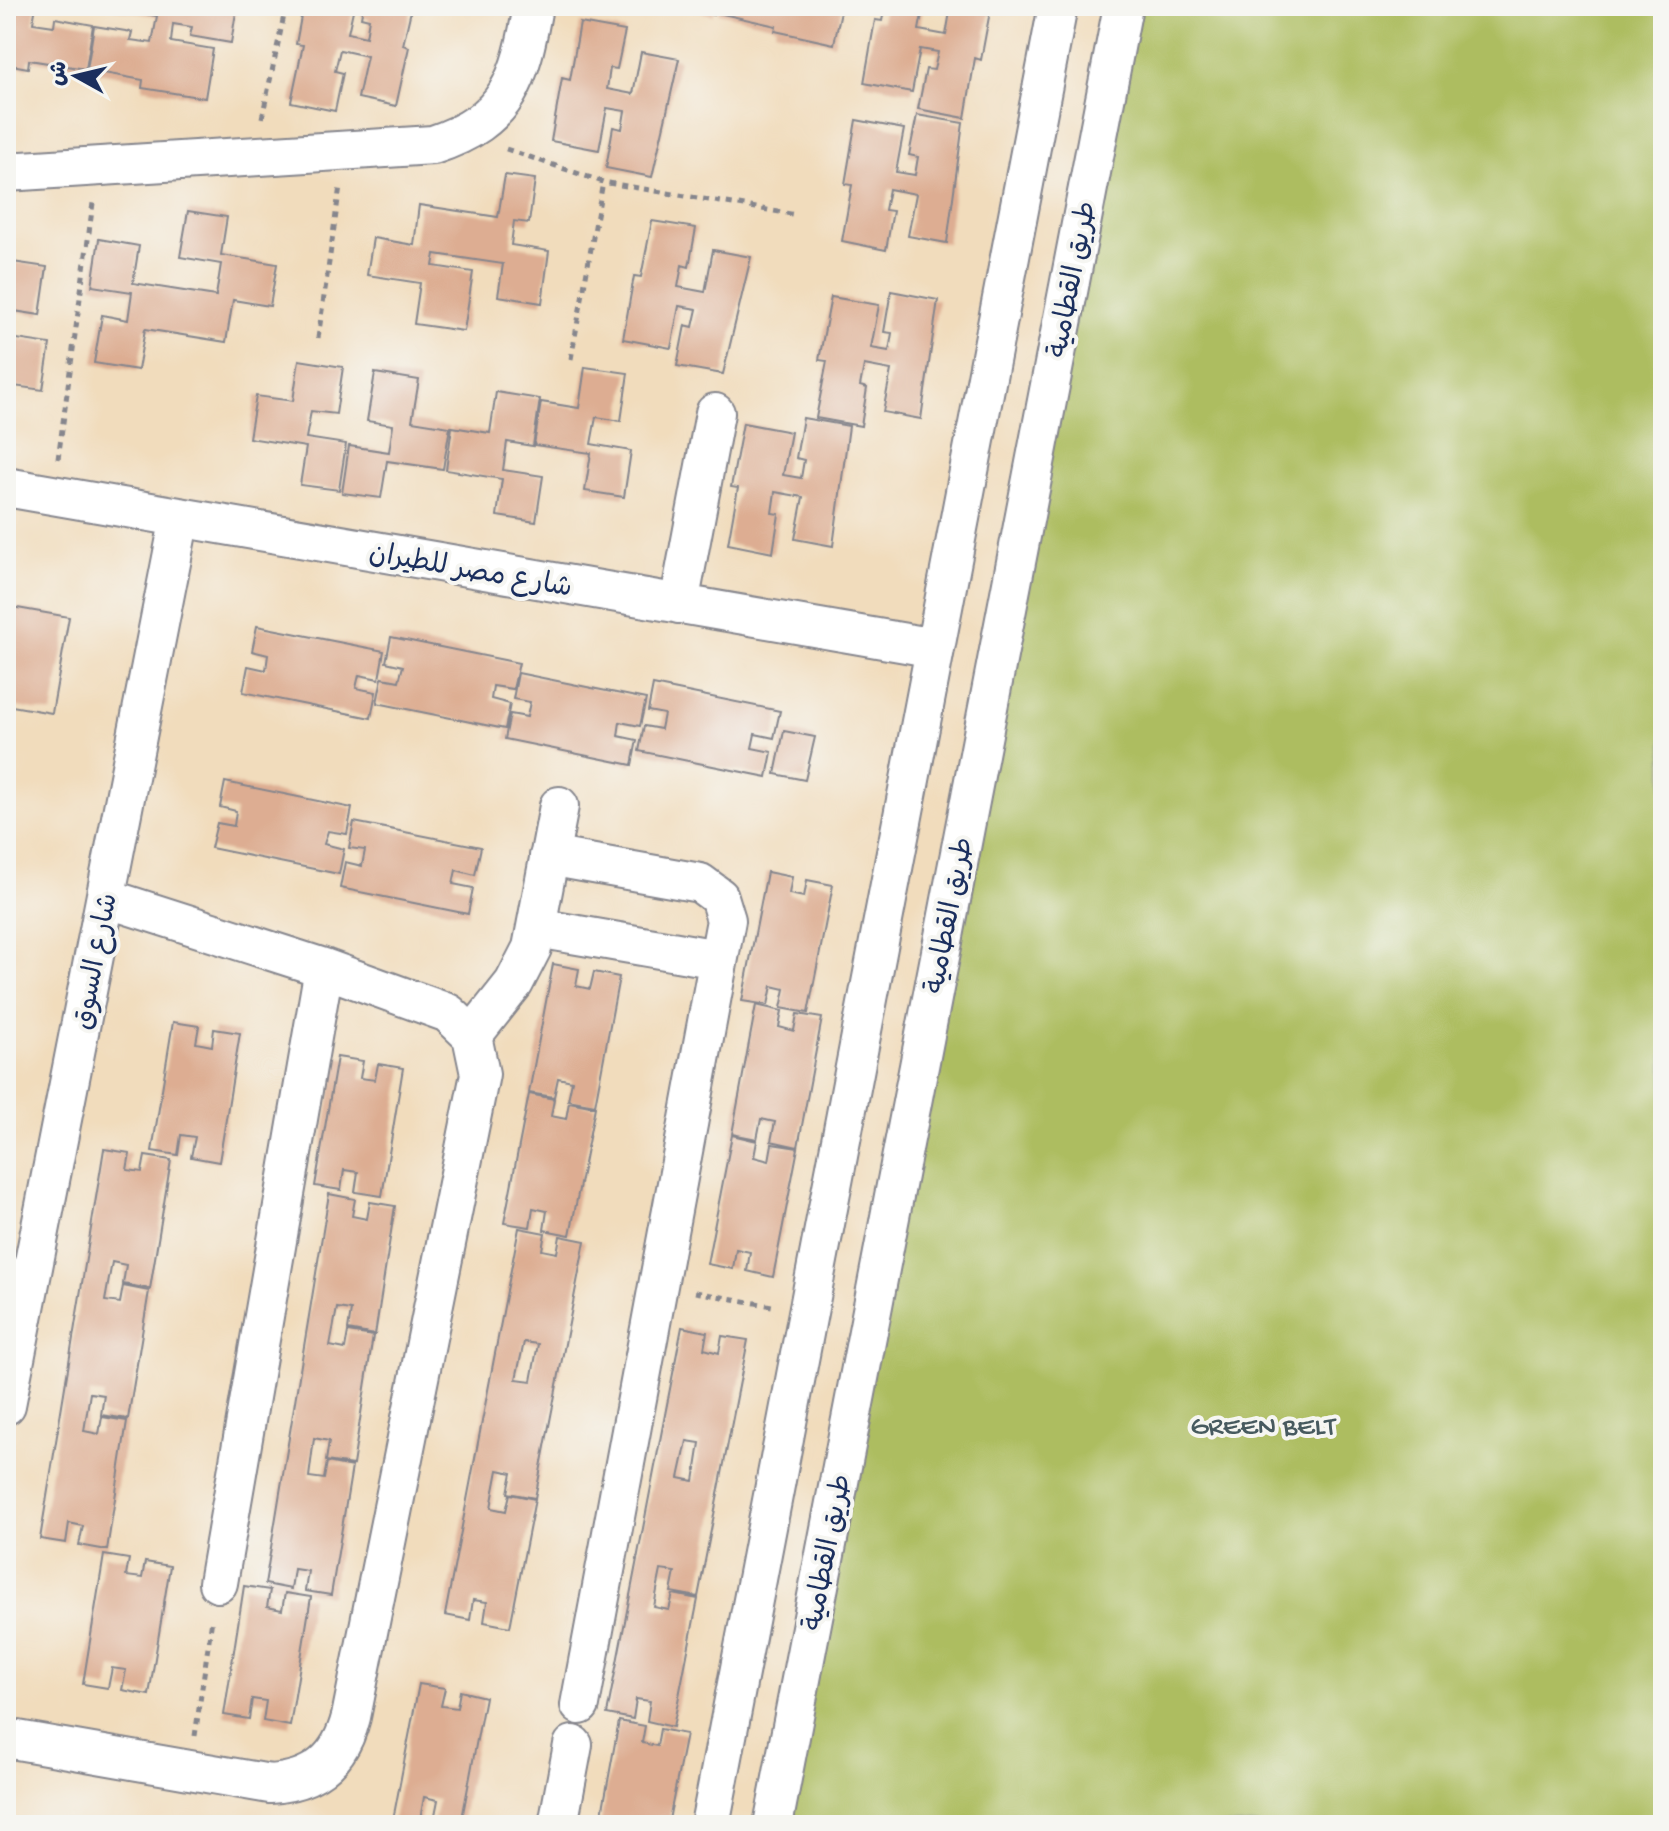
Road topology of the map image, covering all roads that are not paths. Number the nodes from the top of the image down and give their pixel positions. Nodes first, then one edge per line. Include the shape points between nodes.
1 (533, 6) edge
2 (1058, 6) edge
3 (1123, 6) edge
4 (6, 172) edge
5 (715, 413) dead end
6 (6, 487) edge
7 (180, 517) junction
8 (679, 604) junction
9 (935, 648) junction
10 (559, 806) dead end
11 (549, 856) junction
12 (106, 898) junction
13 (537, 928) junction
14 (718, 959) junction
15 (324, 968) junction
16 (472, 1036) junction
17 (17, 1294) edge
18 (6, 1405) edge
19 (218, 1583) road end
20 (580, 1705) dead end
21 (6, 1738) edge
22 (573, 1745) dead end
23 (558, 1825) edge
24 (710, 1825) edge
25 (773, 1825) edge

1 - 4 street via 524,60 511,90 491,116 464,134 433,145
2 - 9 street
3 - 25 street, طريق القطامية
5 - 8 street
6 - 7 street, شارع مصر للطيران
7 - 8 street, شارع مصر للطيران
7 - 12 street, شارع السوق
8 - 9 street, شارع مصر للطيران
9 - 24 street
10 - 11 street
11 - 13 street
11 - 14 street via 711,888 726,920
12 - 15 street
12 - 17 street, شارع السوق
13 - 14 street
13 - 16 street via 524,966
14 - 20 street
15 - 16 street via 448,1013
15 - 19 street
16 - 21 street via 480,1074 345,1739 332,1759 293,1783 270,1784
17 - 18 street, شارع السوق
22 - 23 street

